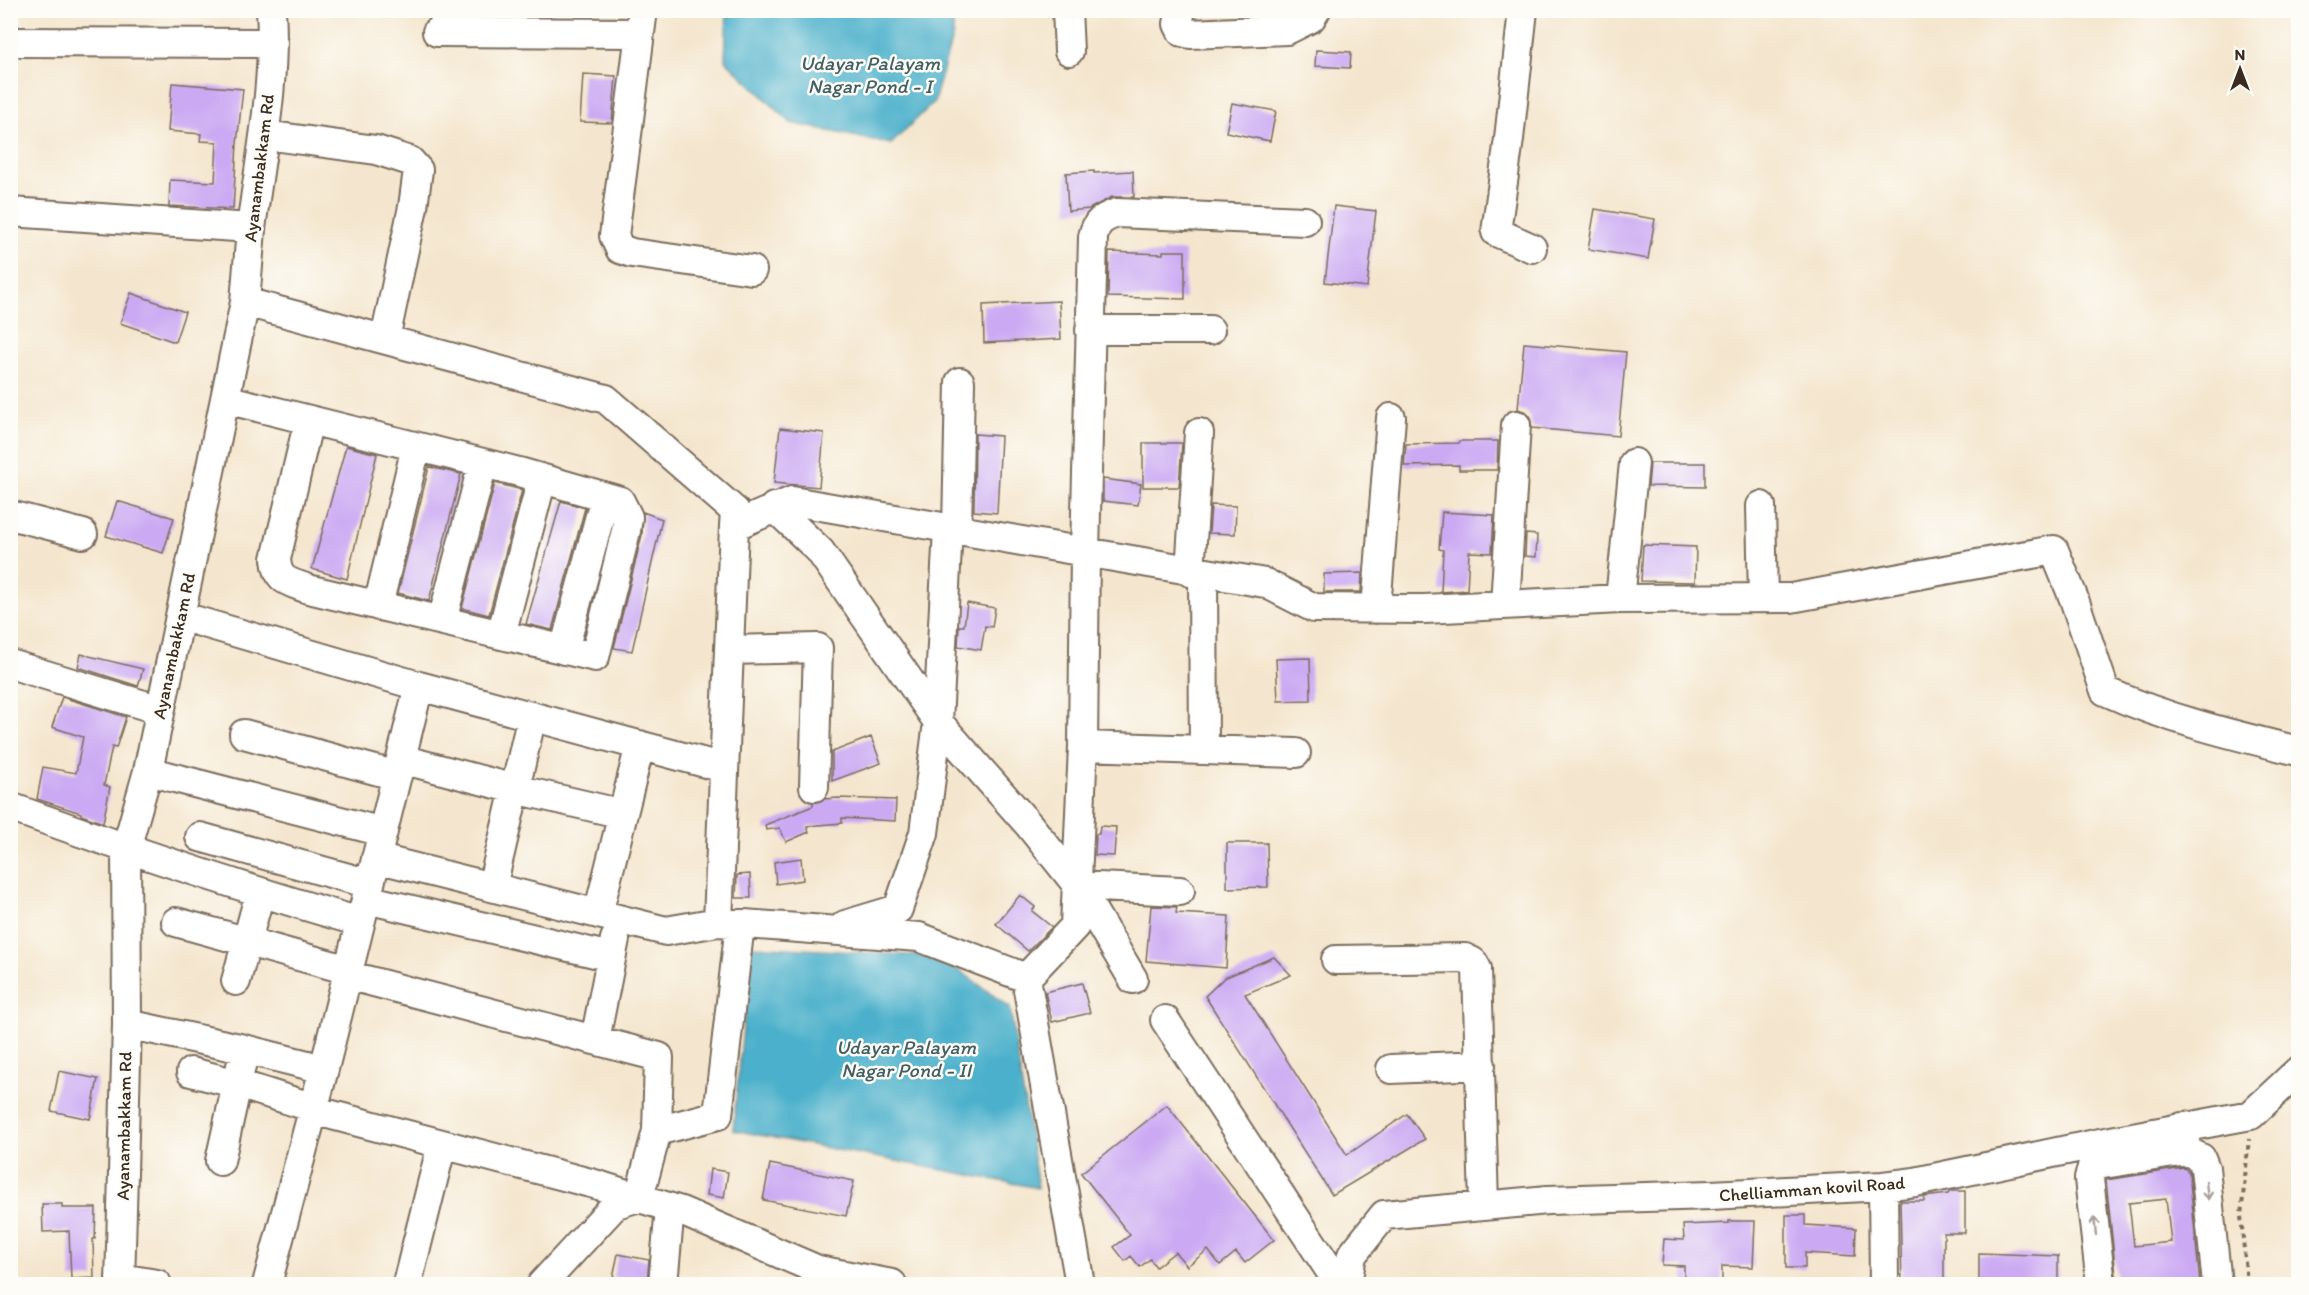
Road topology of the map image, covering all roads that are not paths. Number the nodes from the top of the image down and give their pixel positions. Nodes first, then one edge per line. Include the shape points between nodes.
1 (271, 10) edge
2 (1067, 10) edge
3 (1181, 10) edge
4 (1316, 10) edge
5 (1523, 10) edge
6 (642, 22) edge
7 (437, 32) dead end
8 (10, 42) edge
9 (273, 43) junction
10 (1069, 51) dead end
11 (265, 135) junction
12 (10, 212) edge
13 (1305, 220) dead end
14 (251, 228) junction
15 (1532, 248) dead end
16 (752, 270) dead end
17 (245, 302) junction
18 (1090, 330) junction
19 (1210, 330) dead end
20 (385, 339) junction
21 (960, 382) dead end
22 (225, 399) junction
23 (1391, 418) dead end
24 (309, 420) junction
25 (1516, 425) dead end
26 (1199, 433) dead end
27 (416, 447) junction
28 (483, 463) junction
29 (1634, 463) dead end
30 (542, 479) junction
31 (1761, 506) dead end
32 (774, 507) junction
33 (10, 515) edge
34 (734, 526) junction
35 (952, 529) junction
36 (83, 534) dead end
37 (1085, 552) junction
38 (1196, 572) junction
39 (1763, 598) junction
40 (1620, 599) junction
41 (1504, 605) junction
42 (378, 606) junction
43 (1376, 609) junction
44 (180, 616) junction
45 (442, 621) junction
46 (501, 635) junction
47 (729, 650) junction
48 (10, 664) edge
49 (419, 686) junction
50 (160, 710) junction
51 (532, 716) junction
52 (938, 722) junction
53 (244, 734) dead end
54 (640, 745) junction
55 (1083, 746) junction
56 (1204, 750) junction
57 (2298, 751) edge
58 (1296, 753) dead end
59 (399, 768) junction
60 (724, 768) junction
61 (148, 771) junction
62 (814, 787) dead end
63 (515, 789) junction
64 (10, 807) edge
65 (623, 814) junction
66 (200, 837) dead end
67 (126, 849) junction
68 (371, 879) junction
69 (1078, 886) junction
70 (492, 887) junction
71 (1180, 891) dead end
72 (260, 893) junction
73 (608, 917) junction
74 (176, 922) dead end
75 (729, 923) junction
76 (829, 930) junction
77 (246, 942) junction
78 (611, 957) junction
79 (1336, 960) dead end
80 (348, 972) junction
81 (1026, 978) junction
82 (1133, 979) dead end
83 (236, 981) dead end
84 (1165, 1020) dead end
85 (127, 1024) junction
86 (595, 1040) junction
87 (244, 1049) junction
88 (1481, 1065) junction
89 (1391, 1069) dead end
90 (324, 1070) junction
91 (2298, 1071) edge
92 (191, 1072) dead end
93 (238, 1084) junction
94 (314, 1109) junction
95 (657, 1131) junction
96 (2185, 1139) junction
97 (442, 1144) junction
98 (2098, 1154) junction
99 (220, 1161) dead end
100 (1883, 1186) junction
101 (639, 1197) junction
102 (1484, 1205) junction
103 (670, 1208) junction
104 (120, 1281) edge
105 (157, 1284) edge
106 (267, 1284) edge
107 (407, 1284) edge
108 (542, 1284) edge
109 (663, 1284) edge
110 (892, 1284) edge
111 (1080, 1284) edge
112 (1339, 1284) edge
113 (1347, 1284) edge
114 (1884, 1284) edge
115 (2101, 1284) edge
116 (2217, 1284) edge

1 - 9 street, Ayanambakkam Rd
2 - 10 street
3 - 4 street via 1178,24 1182,32 1190,34 1287,30 1311,18
5 - 15 street via 1496,232
6 - 7 street
6 - 16 street via 614,236 620,249 632,253
8 - 9 street
9 - 11 street, Ayanambakkam Rd
11 - 14 street, Ayanambakkam Rd
11 - 20 street via 376,150 410,161 418,170
12 - 14 street
13 - 18 street via 1118,213 1102,218 1093,237
14 - 17 street, Ayanambakkam Rd
17 - 20 street
17 - 22 street, Ayanambakkam Rd
18 - 19 street
18 - 37 street
20 - 34 street via 606,399 735,511
21 - 35 street
22 - 24 street
22 - 44 street, Ayanambakkam Rd
23 - 43 street
24 - 27 street
24 - 42 street via 276,560 277,573 284,580 308,589
25 - 41 street
26 - 38 street
27 - 28 street
27 - 42 street
28 - 30 street
28 - 45 street
29 - 40 street
30 - 46 street
30 - 46 street via 620,501 628,517 595,657
31 - 39 street
32 - 34 street
32 - 35 street via 792,501
32 - 52 street via 820,551
33 - 36 street
34 - 47 street
35 - 37 street
35 - 52 street
37 - 38 street
37 - 55 street
38 - 43 street via 1264,583 1314,608
38 - 56 street
39 - 40 street
39 - 57 street via 1791,598 2054,550 2105,691 2220,731
40 - 41 street
41 - 43 street
42 - 45 street
44 - 49 street
44 - 50 street, Ayanambakkam Rd
45 - 46 street
47 - 60 street
47 - 62 street via 818,648
48 - 50 street
49 - 51 street
49 - 59 street
50 - 61 street, Ayanambakkam Rd
51 - 54 street
51 - 63 street
52 - 69 street
52 - 76 street via 924,833 898,909
53 - 59 street
54 - 60 street
54 - 65 street
55 - 56 street
55 - 69 street
56 - 58 street
59 - 63 street
59 - 68 street
60 - 75 street
61 - 67 street, Ayanambakkam Rd
61 - 68 street
63 - 65 street
63 - 70 street
64 - 67 street
65 - 73 street
66 - 68 street
67 - 72 street
67 - 85 street, Ayanambakkam Rd
68 - 70 street
68 - 72 street
68 - 78 street
68 - 80 street
69 - 71 street
69 - 81 street via 1075,926
69 - 82 street
70 - 73 street
72 - 77 street
73 - 75 street via 666,931
73 - 78 street
74 - 77 street
75 - 76 street
75 - 95 street via 718,1115
76 - 81 street via 919,937
77 - 80 street
77 - 83 street
78 - 86 street
79 - 88 street via 1465,958 1473,962 1477,969
80 - 86 street
80 - 90 street
81 - 111 street
84 - 112 street
85 - 87 street
85 - 104 street, Ayanambakkam Rd
86 - 95 street via 659,1057
87 - 90 street
87 - 93 street
88 - 89 street
88 - 102 street
90 - 94 street
91 - 96 street, Chelliamman kovil Road via 2251,1114
92 - 93 street
93 - 94 street
93 - 99 street
94 - 97 street
94 - 106 street
95 - 101 street
96 - 98 street, Chelliamman kovil Road
96 -> 116 street via 2205,1168
97 - 101 street
97 - 107 street
98 - 100 street, Chelliamman kovil Road
115 -> 98 street via 2089,1179
100 - 102 street, Chelliamman kovil Road
100 - 114 street
101 - 103 street
101 - 108 street via 616,1204
102 - 113 street, Chelliamman kovil Road via 1384,1215 1352,1255
103 - 109 street
103 - 110 street via 818,1270
104 - 105 street

